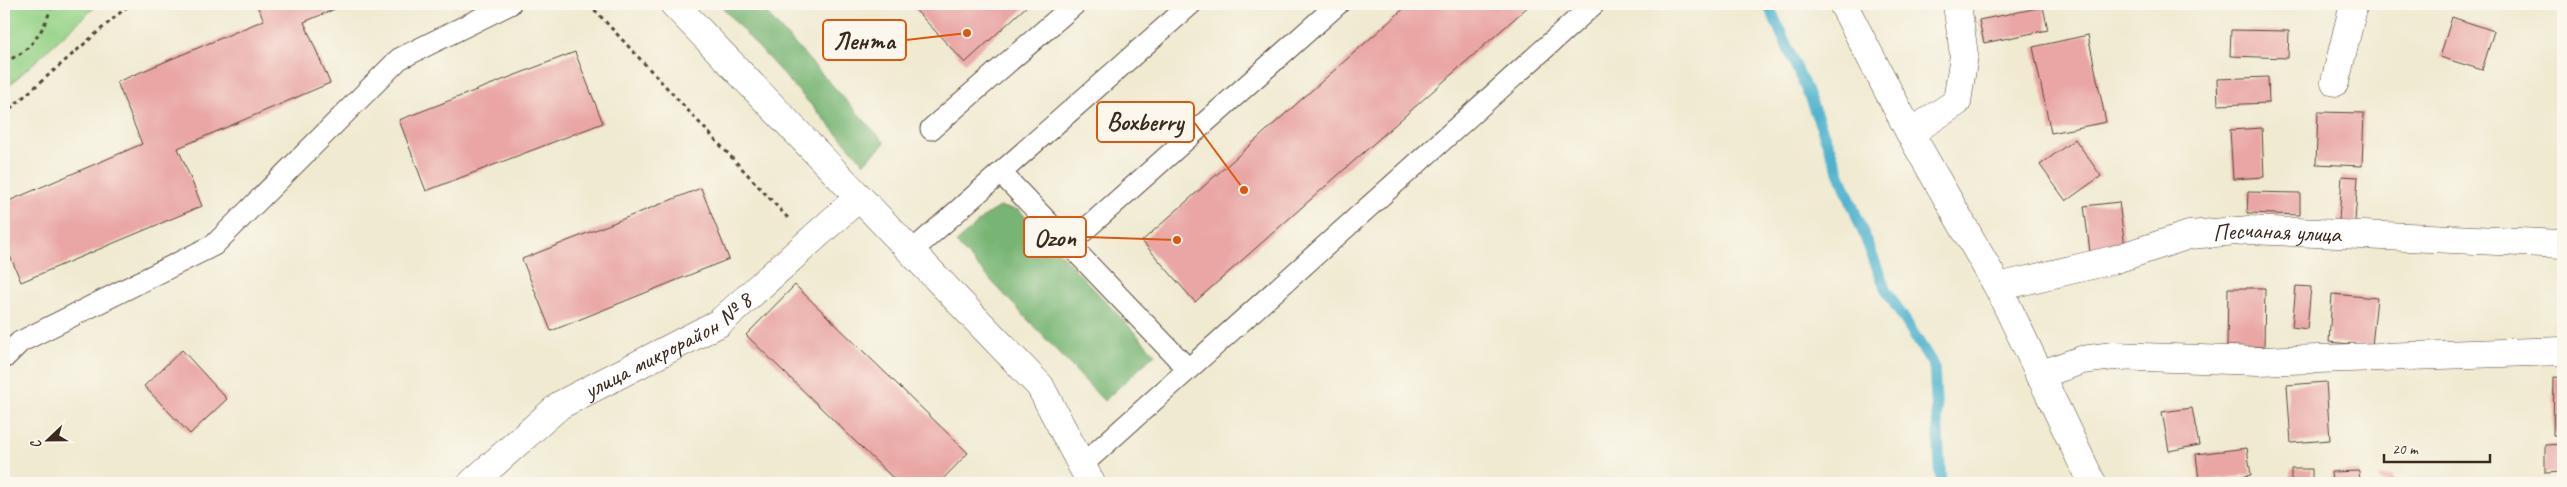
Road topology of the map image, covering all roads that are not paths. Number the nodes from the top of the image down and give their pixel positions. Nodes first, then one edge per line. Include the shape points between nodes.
1 (510, 4) edge
2 (674, 4) edge
3 (1075, 4) edge
4 (1191, 4) edge
5 (1338, 4) edge
6 (1594, 4) edge
7 (1843, 4) edge
8 (1957, 4) edge
9 (2354, 4) edge
10 (2335, 82) dead end
11 (931, 130) dead end
12 (1910, 133) junction
13 (1001, 173) junction
14 (858, 198) junction
15 (1069, 244) junction
16 (2563, 244) edge
17 (911, 252) junction
18 (1998, 287) junction
19 (2563, 352) edge
20 (4, 358) edge
21 (1188, 369) junction
22 (2039, 375) junction
23 (1087, 474) edge
24 (472, 483) edge
25 (2092, 483) edge

1 - 20 lane via 399,59 214,245 20,342
2 - 14 street
3 - 11 lane
4 - 13 lane
5 - 15 lane
6 - 21 lane
7 - 12 street
8 - 12 street via 1964,54 1957,102
9 - 10 street
12 - 18 street
13 - 15 lane
13 - 17 lane
14 - 17 street
14 - 24 street, улица микрорайон № 8 via 719,323 560,405
15 - 21 lane
16 - 18 street, Песчаная улица via 2249,230 2189,235 2113,260
17 - 23 street via 1040,386
18 - 22 street
19 - 22 street via 2259,361 2113,356 2082,360
21 - 23 lane
22 - 25 street

